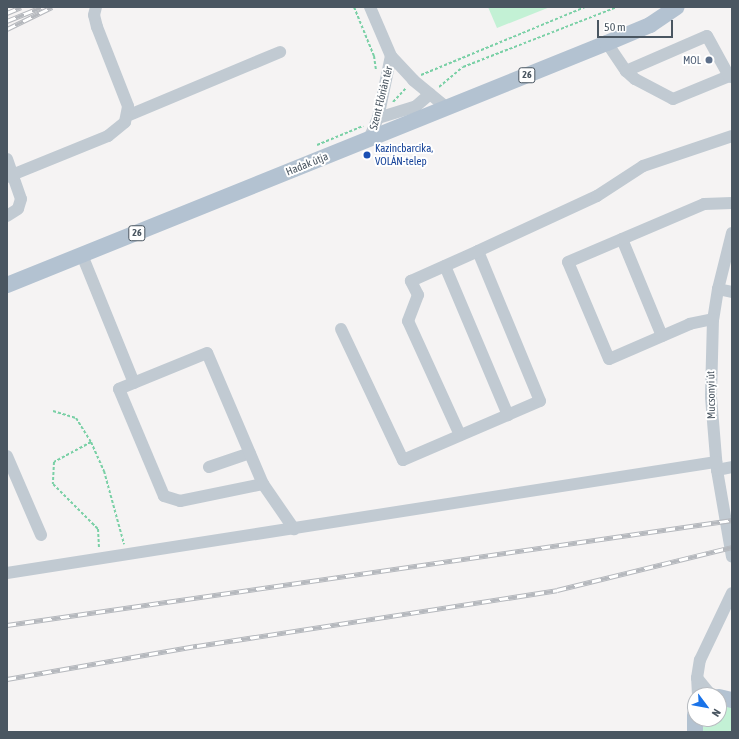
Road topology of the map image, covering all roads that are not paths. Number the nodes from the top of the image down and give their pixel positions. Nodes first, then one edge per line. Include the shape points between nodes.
1 (96, 7) edge
2 (370, 7) edge
3 (677, 7) edge
4 (608, 43) junction
5 (280, 52) dead end
6 (391, 56) junction
7 (626, 71) junction
8 (730, 76) edge
9 (430, 94) junction
10 (447, 108) junction
11 (127, 116) junction
12 (378, 118) junction
13 (732, 136) edge
14 (369, 139) junction
15 (7, 160) edge
16 (10, 176) edge
17 (732, 204) edge
18 (7, 216) edge
19 (732, 233) edge
20 (622, 239) junction
21 (478, 251) junction
22 (82, 255) junction
23 (445, 266) junction
24 (7, 285) edge
25 (718, 289) junction
26 (732, 292) edge
27 (713, 319) junction
28 (341, 329) dead end
29 (662, 336) junction
30 (134, 382) junction
31 (508, 415) junction
32 (460, 435) junction
33 (250, 453) junction
34 (7, 456) edge
35 (717, 466) junction
36 (209, 467) dead end
37 (732, 467) edge
38 (263, 484) junction
39 (294, 529) junction
40 (41, 535) dead end
41 (732, 557) edge
42 (7, 573) edge
43 (732, 593) edge
44 (697, 678) junction
45 (698, 687) edge
46 (704, 687) edge

1 - 11 street via 94,15 97,27 128,106
2 - 6 street, Szent Flórián tér
3 - 4 main road, 26 via 650,25
4 - 7 street
4 - 10 main road, Hadak útja / 26
5 - 11 street
6 - 9 street, Szent Flórián tér
6 - 12 street, Szent Flórián tér
7 - 8 street via 648,88 674,99
7 - 8 street via 706,36
9 - 10 street, Szent Flórián tér
9 - 12 street via 415,108
10 - 14 main road, Hadak útja / 26
11 - 16 street via 118,130 108,136
12 - 14 street, Szent Flórián tér
13 - 21 street via 643,166 597,196
14 - 22 main road, Hadak útja / 26
15 - 16 street
16 - 18 street via 21,195 21,203 14,213
17 - 20 street via 704,204
19 - 25 street, Mucsonyi út
20 - 29 street
20 - 29 street via 568,262 609,359
21 - 23 street
21 - 31 street via 540,401
22 - 24 main road, Hadak útja / 26
22 - 30 street
23 - 31 street
23 - 32 street via 411,282 418,295 408,320
25 - 26 street
25 - 27 street, Mucsonyi út
27 - 29 street via 690,324
27 - 35 street, Mucsonyi út via 710,398
28 - 32 street via 403,460
30 - 33 street via 207,353
30 - 38 street via 119,389 164,496 180,501
31 - 32 street
33 - 36 street
33 - 38 street
34 - 40 street
35 - 37 street
35 - 39 street
35 - 41 street, Mucsonyi út
38 - 39 street
39 - 42 street
43 - 44 street via 700,660
44 - 45 street
44 - 46 street

